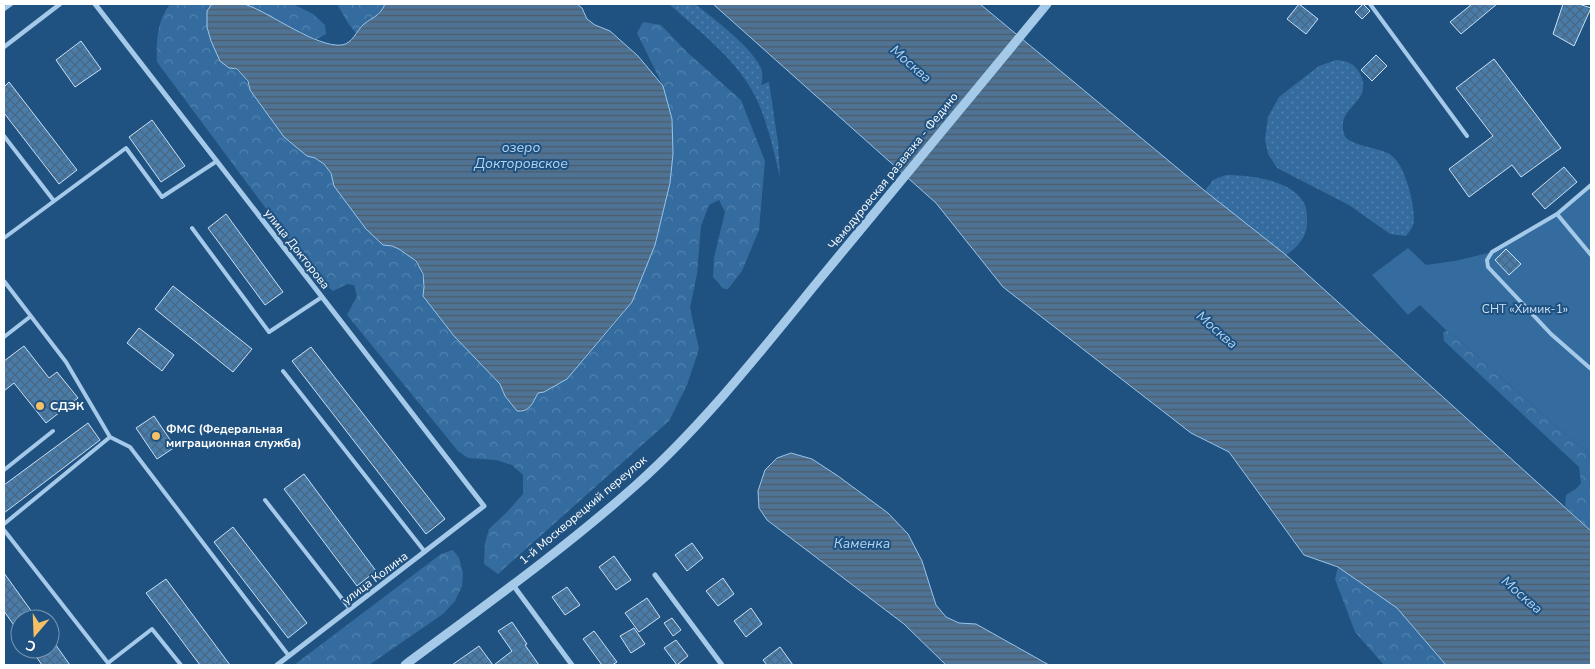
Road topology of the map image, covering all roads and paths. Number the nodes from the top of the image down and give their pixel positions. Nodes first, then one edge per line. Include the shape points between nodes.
1 (11, 4) edge
2 (60, 4) edge
3 (95, 4) edge
4 (1047, 4) edge
5 (1370, 4) edge
6 (4, 9) edge
7 (4, 47) edge
8 (4, 136) edge
9 (1467, 136) dead end
10 (217, 161) junction
11 (1591, 185) edge
12 (54, 201) junction
13 (1556, 214) junction
14 (192, 228) dead end
15 (4, 238) edge
16 (1591, 255) edge
17 (4, 281) edge
18 (322, 297) junction
19 (31, 316) junction
20 (4, 338) edge
21 (758, 354) joint
22 (1591, 369) edge
23 (283, 371) dead end
24 (53, 432) dead end
25 (110, 438) junction
26 (4, 470) edge
27 (265, 500) dead end
28 (484, 506) joint
29 (4, 524) edge
30 (4, 530) edge
31 (425, 552) junction
32 (655, 575) dead end
33 (513, 585) junction
34 (350, 609) junction
35 (289, 656) junction
36 (108, 664) edge
37 (180, 665) edge
38 (277, 665) edge
39 (405, 665) edge
40 (572, 665) edge
41 (722, 665) edge

1 - 6 street
2 - 7 street
3 - 10 street, улица Докторова
4 - 21 street, Чемодуровская развязка - Федино
5 - 9 lane
8 - 12 lane
10 - 12 lane via 162,197 126,148
10 - 18 street, улица Докторова
11 - 13 lane
12 - 15 lane
13 - 16 lane
13 - 22 lane via 1492,252 1487,260 1488,267 1551,334
14 - 18 lane via 270,332
17 - 19 lane
18 - 28 street, улица Докторова
19 - 20 lane
19 - 25 lane via 66,362
21 - 33 street, 1-й Москворецкий переулок via 695,426 637,484
23 - 31 lane
24 - 26 lane
25 - 29 lane
25 - 35 lane via 130,447
27 - 34 lane
28 - 31 street, улица Колина
30 - 36 lane
31 - 34 street, улица Колина
32 - 41 street
33 - 39 street, 1-й Москворецкий переулок
33 - 40 street
34 - 35 street, улица Колина
35 - 38 street, улица Колина
36 - 37 lane via 152,629

